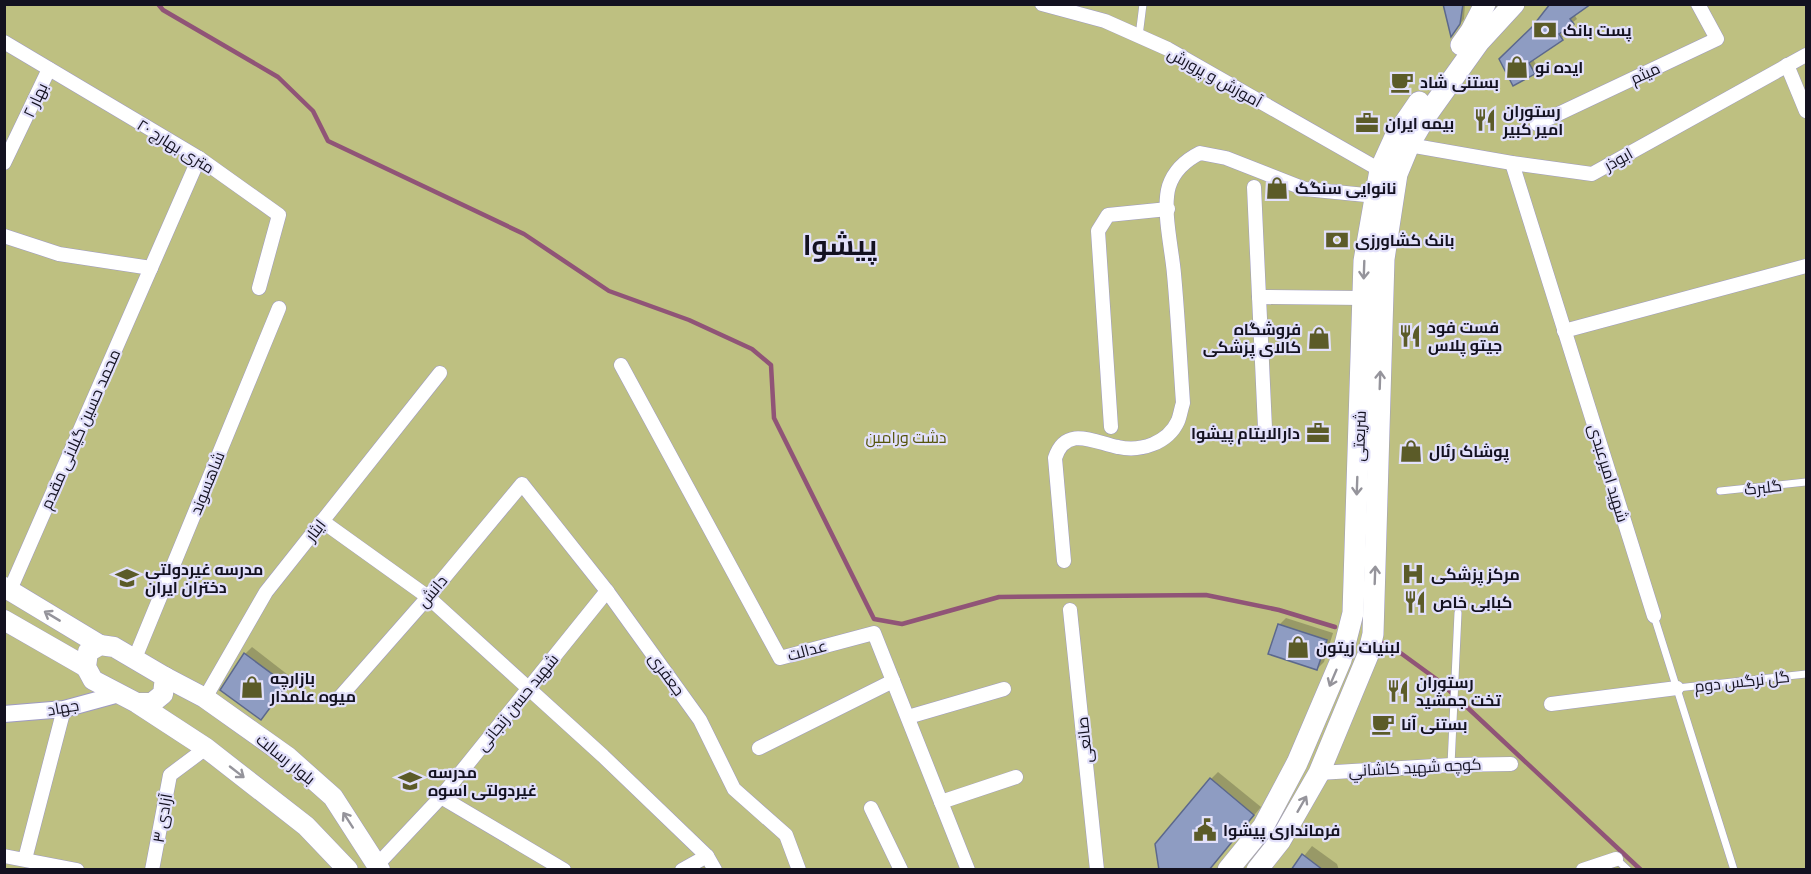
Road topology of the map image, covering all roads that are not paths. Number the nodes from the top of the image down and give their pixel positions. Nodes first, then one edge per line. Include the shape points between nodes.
1 (1042, 4) edge
2 (1143, 4) edge
3 (1478, 4) edge
4 (1485, 4) edge
5 (1490, 4) edge
6 (1698, 4) edge
7 (1513, 6) edge
8 (1471, 31) junction
9 (1139, 36) junction
10 (4, 42) edge
11 (1806, 55) edge
12 (1787, 65) junction
13 (49, 69) junction
14 (1806, 111) edge
15 (1537, 124) dead end
16 (1409, 145) junction
17 (199, 158) junction
18 (4, 163) edge
19 (1512, 164) junction
20 (1380, 170) junction
21 (1254, 187) dead end
22 (1376, 196) junction
23 (1168, 209) junction
24 (4, 236) edge
25 (1806, 266) edge
26 (151, 267) junction
27 (259, 288) dead end
28 (1259, 297) junction
29 (1363, 298) junction
30 (279, 308) dead end
31 (1564, 331) junction
32 (621, 365) dead end
33 (440, 373) dead end
34 (1111, 427) dead end
35 (1265, 428) dead end
36 (1806, 482) edge
37 (522, 484) joint
38 (1720, 491) dead end
39 (322, 521) junction
40 (1064, 561) dead end
41 (7, 588) edge
42 (607, 591) junction
43 (428, 597) junction
44 (1070, 610) dead end
45 (1458, 613) dead end
46 (1654, 616) joint
47 (4, 620) edge
48 (100, 645) junction
49 (135, 658) junction
50 (86, 667) junction
51 (1806, 674) edge
52 (165, 677) junction
53 (893, 681) junction
54 (529, 687) junction
55 (1677, 688) junction
56 (1004, 689) dead end
57 (119, 694) junction
58 (340, 697) dead end
59 (205, 698) junction
60 (137, 703) junction
61 (1551, 704) dead end
62 (64, 710) junction
63 (4, 714) edge
64 (908, 717) junction
65 (206, 747) junction
66 (759, 748) dead end
67 (1511, 764) dead end
68 (1451, 765) junction
69 (1319, 773) junction
70 (1016, 777) dead end
71 (441, 797) junction
72 (941, 802) junction
73 (871, 808) dead end
74 (4, 856) edge
75 (707, 856) junction
76 (25, 859) junction
77 (1616, 859) joint
78 (42, 866) edge
79 (379, 867) edge
80 (77, 870) edge
81 (152, 870) edge
82 (348, 870) edge
83 (564, 870) edge
84 (682, 870) edge
85 (715, 870) edge
86 (799, 870) edge
87 (901, 870) edge
88 (968, 870) edge
89 (1097, 870) edge
90 (1228, 870) edge
91 (1257, 870) edge
92 (1583, 870) edge
93 (1628, 870) edge
94 (1734, 870) edge

1 - 9 street, آموزش و پرورش via 1105,21
2 - 9 lane
3 - 8 main road
4 - 8 main road, شریعتی
5 - 7 main road via 1498,10
6 - 15 street, میثم via 1717,39
7 - 16 main road, شریعتی via 1479,42
8 - 20 main road, شریعتی via 1395,137
9 - 20 street, آموزش و پرورش
10 - 13 street, ۲۰ متری بهارچ
11 - 12 street, ابوذر
12 - 14 street
12 - 19 street, ابوذر via 1592,174
13 - 17 street, ۲۰ متری بهارچ
13 - 18 street, بهار ۲
16 - 19 street, ابوذر
69 -> 16 main road, شریعتی via 1373,634 1384,259 1397,174
17 - 26 street, محمد حسین گیلانی مقدم
17 - 27 street, ۲۰ متری بهارچ via 279,215
19 - 31 street, شهید امیرعبدی
20 - 22 main road, شریعتی
21 - 28 street
22 - 23 street via 1305,189 1226,158 1200,153 1175,174 1169,187
22 -> 29 main road, شریعتی via 1364,261
23 - 34 street via 1108,215 1098,231
23 - 40 street via 1183,403 1178,422 1160,442 1142,447 1119,447 1085,437 1059,448 1055,458
24 - 26 street via 59,254
25 - 31 street
26 - 41 street, محمد حسین گیلانی مقدم
28 - 29 street
28 - 35 street
29 -> 90 main road, شریعتی via 1353,613 1348,636 1297,764 1263,827
30 - 49 street, شاهسوند
31 - 46 street, شهید امیرعبدی
32 - 53 street, عدالت via 780,658 874,633
33 - 39 street, ایثار
36 - 38 lane, گلبرگ
37 - 42 street, جعفری
37 - 43 street, دانش
39 - 43 street
39 - 59 street, ایثار via 266,592
48 -> 41 main road
42 - 54 street, شهید حسن زنجانی
42 - 86 street, جعفری via 700,720 734,789 786,835
43 - 54 street
43 - 58 street, دانش
44 - 89 street, صانعی
45 - 68 lane
46 - 55 lane
47 - 50 main road
48 - 49 main road, بلوار رسالت
48 - 50 main road via 88,652
49 - 52 main road, بلوار رسالت
50 - 57 main road via 93,680
51 - 55 lane, گل نرگس دوم
52 - 59 main road, بلوار رسالت
52 - 60 main road via 163,694 152,703
53 - 64 street, عدالت
53 - 66 street
54 - 71 street, شهید حسن زنجانی
54 - 75 street
55 - 61 street
55 - 94 lane
56 - 64 street
57 - 60 main road
57 - 62 street, جهاد
79 -> 59 main road, بلوار رسالت via 333,797 288,757
60 - 65 main road
62 - 63 street, جهاد
62 - 76 street
64 - 72 street, عدالت
65 - 81 street, آزادی ۳ via 170,775
65 -> 82 main road via 306,826
67 - 68 street, كوچه شهيد كاشاني
68 - 69 street, كوچه شهيد كاشاني
91 -> 69 main road via 1281,841
70 - 72 street
71 - 79 street, شهید حسن زنجانی
71 - 83 street
72 - 88 street, عدالت
73 - 87 street
74 - 76 street
75 - 84 street
75 - 85 street
76 - 78 street
77 - 92 street
77 - 93 lane
78 - 80 street

